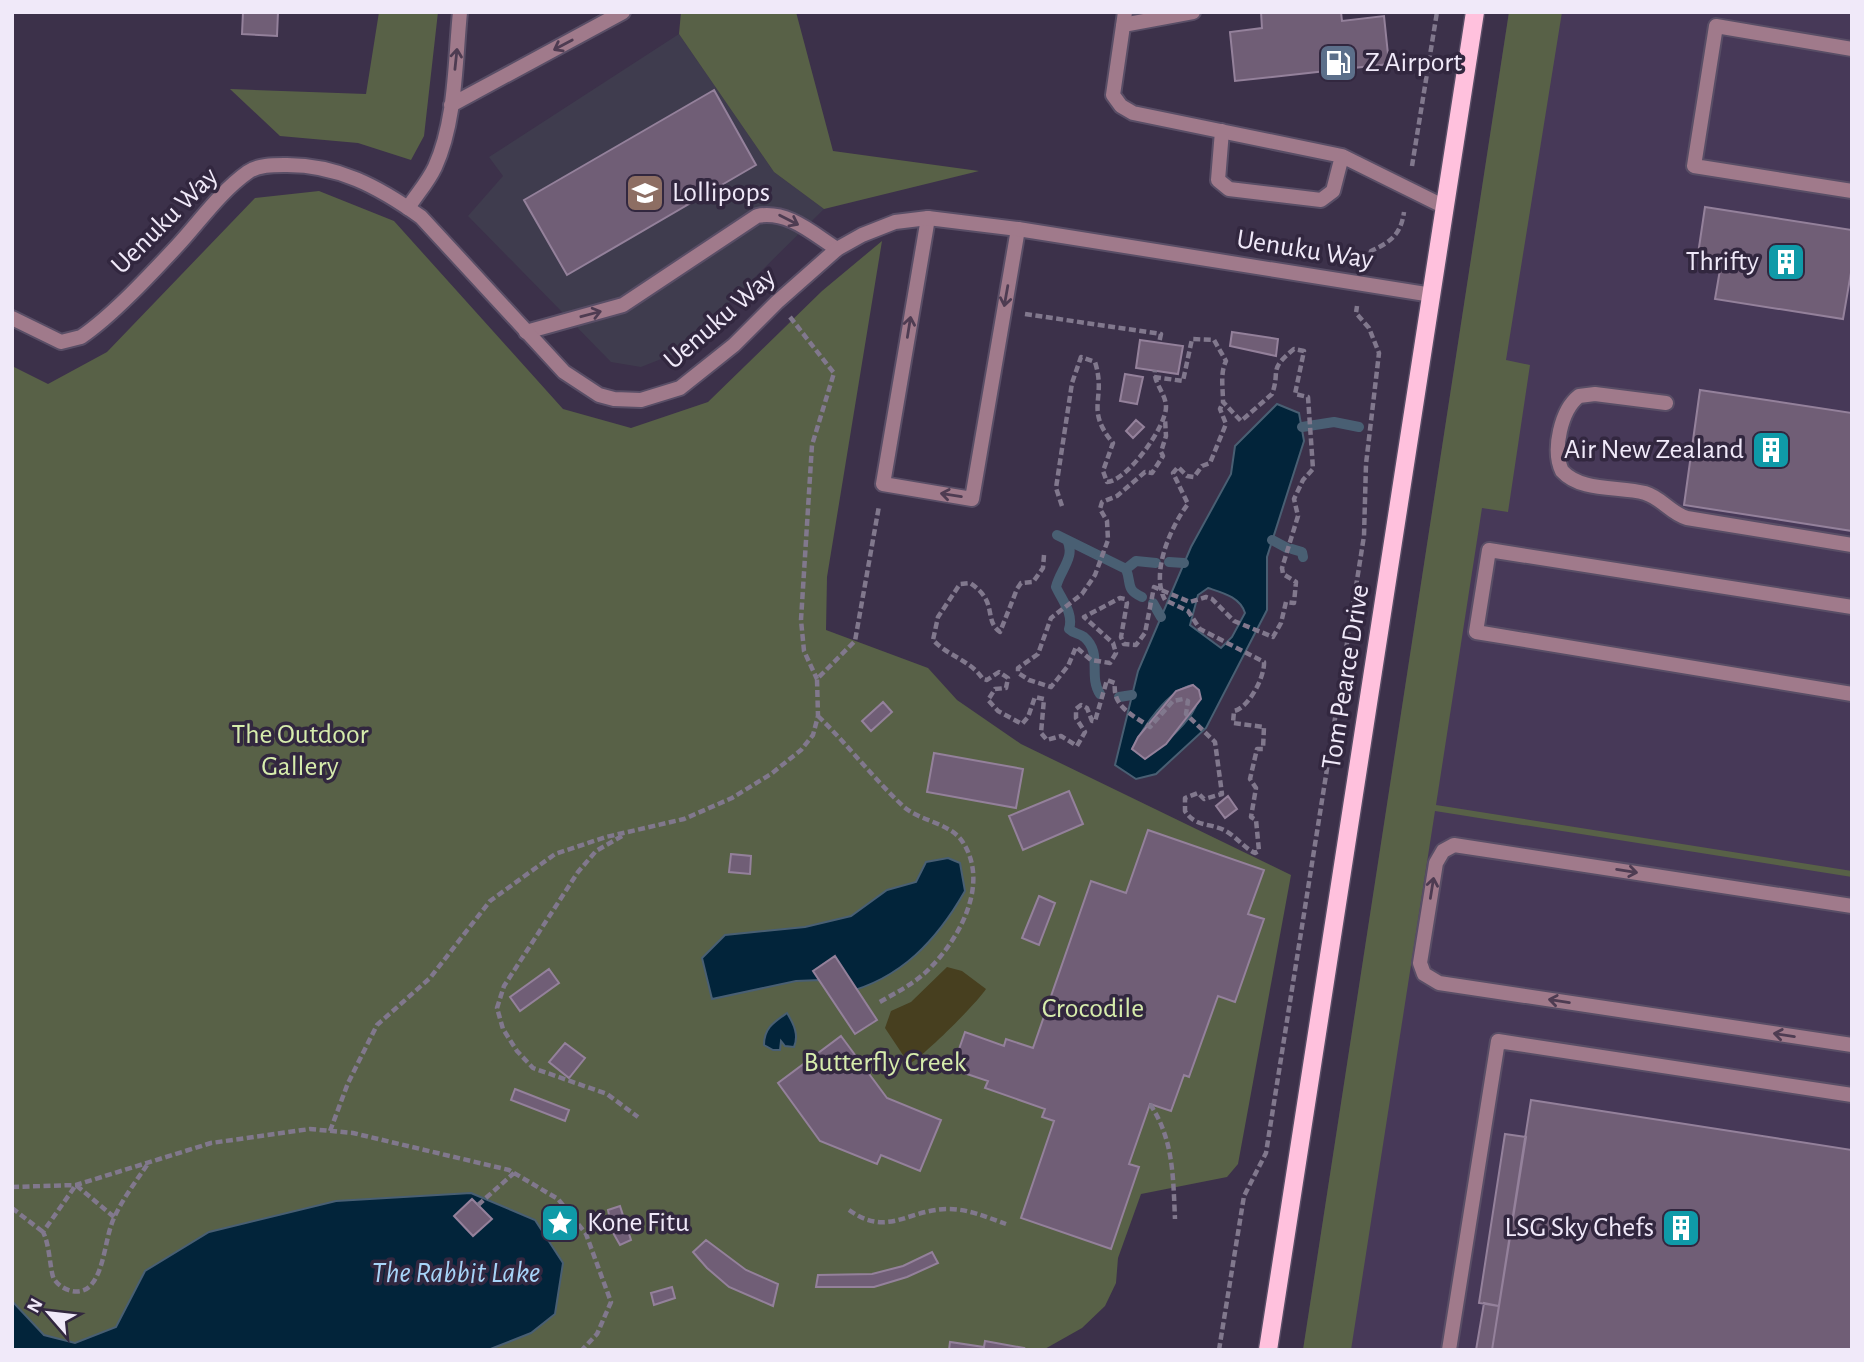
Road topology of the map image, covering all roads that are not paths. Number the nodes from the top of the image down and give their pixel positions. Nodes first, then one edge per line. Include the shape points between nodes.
1 (460, 12) edge
2 (622, 12) edge
3 (1193, 12) edge
4 (1475, 12) edge
5 (1124, 19) edge
6 (1852, 49) edge
7 (451, 106) junction
8 (1222, 131) junction
9 (1342, 156) junction
10 (1852, 191) edge
11 (1445, 207) junction
12 (408, 208) junction
13 (928, 218) junction
14 (1018, 229) junction
15 (837, 249) junction
16 (1432, 295) junction
17 (12, 318) edge
18 (526, 332) junction
19 (1667, 403) dead end
20 (1852, 545) edge
21 (1852, 607) edge
22 (1852, 694) edge
23 (1852, 906) edge
24 (1852, 1045) edge
25 (1852, 1095) edge
26 (1268, 1350) edge
27 (1449, 1350) edge

7 -> 1 street
2 -> 7 street
3 - 5 street
4 - 11 main road, Tom Pearce Drive
5 - 8 street via 1114,95 1121,106 1133,113
6 - 10 street via 1716,26 1694,166
7 - 12 street via 436,166
8 - 9 street
8 - 9 street via 1218,180 1229,189 1321,200 1333,191
9 - 11 street
11 - 16 main road, Tom Pearce Drive
12 - 17 street, Uenuku Way via 354,177 320,167 269,165 250,171 81,337 61,342
12 - 18 street, Uenuku Way
13 - 14 street, Uenuku Way
14 -> 13 street via 972,499 883,484
13 - 15 street, Uenuku Way via 895,222
14 - 16 street, Uenuku Way
18 -> 15 street via 623,305 757,216 784,216
15 - 18 street, Uenuku Way via 734,345 680,388 641,400 614,399 584,387
16 - 26 main road, Tom Pearce Drive
19 - 20 street via 1579,396 1563,416 1558,457 1562,471 1579,482 1654,496 1676,515 1687,518
21 - 22 street via 1489,550 1476,632
24 -> 23 street via 1439,983 1424,975 1420,963 1436,863 1443,850 1454,845
25 - 27 street via 1499,1041

